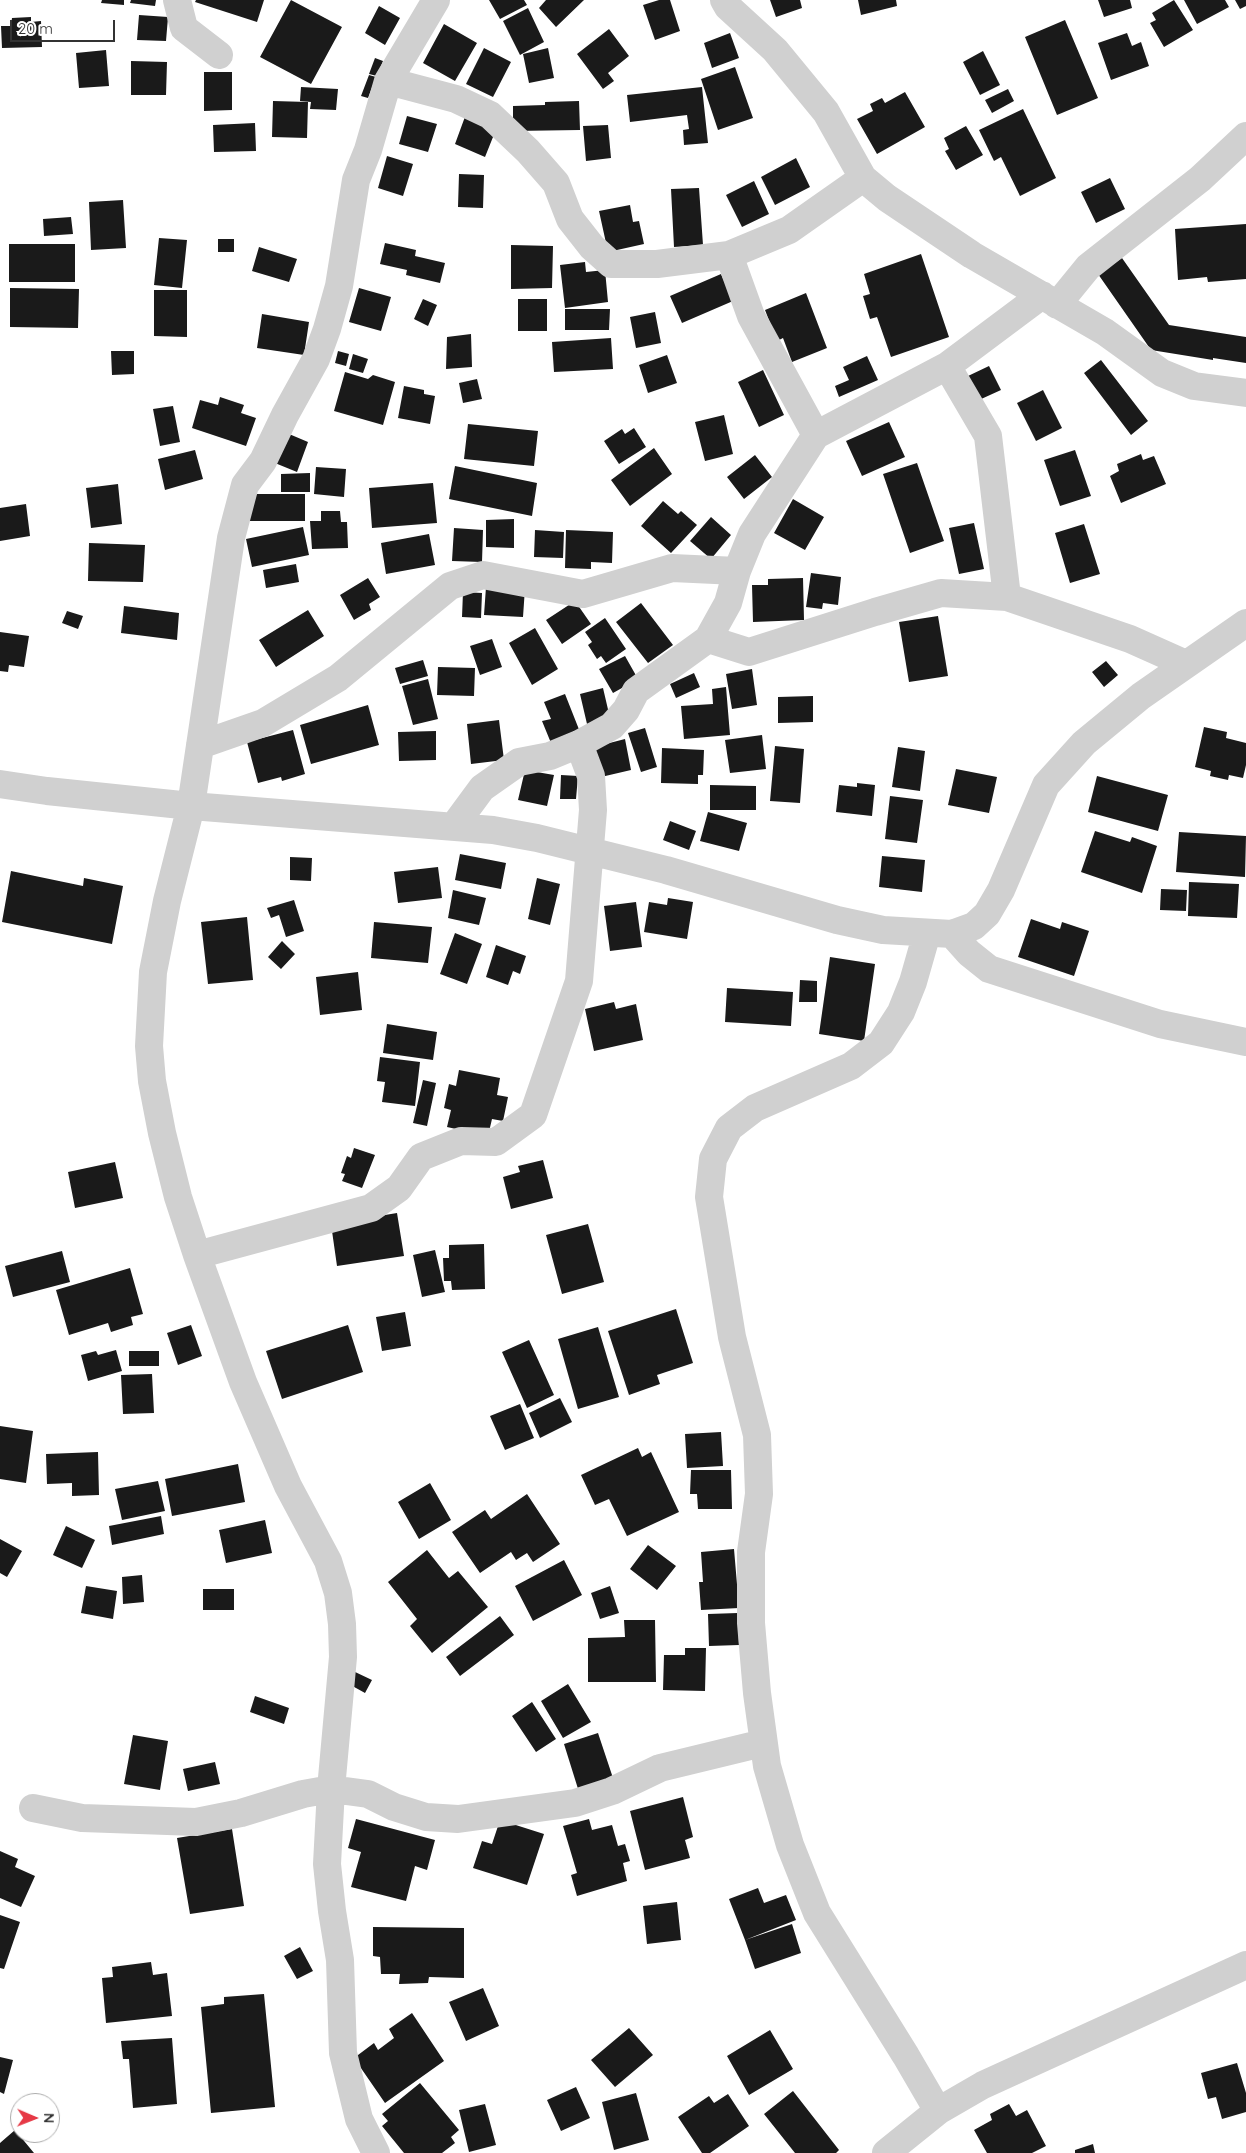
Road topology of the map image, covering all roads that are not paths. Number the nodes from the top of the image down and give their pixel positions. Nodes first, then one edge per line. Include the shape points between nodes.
1 (177, 0) edge
2 (436, 0) edge
3 (724, 0) edge
4 (219, 55) dead end
5 (388, 81) junction
6 (1246, 136) edge
7 (862, 178) junction
8 (729, 255) junction
9 (1049, 300) junction
10 (947, 366) junction
11 (1246, 393) edge
12 (816, 435) junction
13 (736, 571) junction
14 (1007, 597) junction
15 (1246, 623) edge
16 (708, 639) junction
17 (1186, 664) junction
18 (579, 744) junction
19 (200, 745) junction
20 (0, 784) edge
21 (191, 806) junction
22 (454, 826) junction
23 (590, 850) junction
24 (939, 933) junction
25 (1246, 1042) edge
26 (197, 1255) junction
27 (764, 1743) junction
28 (331, 1789) junction
29 (34, 1808) dead end
30 (1246, 1965) edge
31 (938, 2111) junction
32 (359, 2119) junction
33 (352, 2153) edge
34 (376, 2153) edge
35 (886, 2153) edge

1 - 4 street via 184,28
2 - 5 street
3 - 7 street via 774,50 826,112
5 - 8 street via 456,99 490,115 556,183 570,219 592,247 611,264 657,264
5 - 19 street via 356,180 340,286 327,329 316,360 284,415 263,461 245,485 231,538
6 - 9 street via 1200,180
7 - 8 street via 789,230
7 - 9 street via 926,225
8 - 12 street via 751,316
9 - 10 street
9 - 11 street via 1104,332 1162,373 1194,386
10 - 12 street
10 - 14 street via 988,436
12 - 13 street via 752,534
13 - 16 street via 728,603
13 - 19 street via 672,568 583,594 482,575 450,586 338,678 263,723
14 - 16 street via 942,594 749,652
14 - 17 street via 1130,639
15 - 17 street
16 - 18 street via 636,692 612,726
17 - 24 street via 1084,743 1046,785 987,914 974,926
18 - 22 street via 550,756 519,762 482,788
18 - 23 street via 591,776
19 - 21 street
20 - 21 street
21 - 22 street
21 - 26 street via 153,972 149,1046 162,1133
22 - 23 street via 537,838
23 - 24 street via 837,920 883,930
23 - 26 street via 579,981 533,1115 496,1142 461,1141 421,1157 399,1188 371,1208
24 - 25 street via 989,969 1160,1024
24 - 27 street via 901,1012 881,1043 850,1066 755,1108 728,1128 713,1159 709,1197 732,1337 757,1435 759,1494 751,1552 751,1622
26 - 28 street via 243,1382 288,1486 328,1561 338,1593 343,1657
27 - 28 street via 660,1768 612,1791 575,1803 458,1819 426,1817 394,1807 368,1794
27 - 31 street via 767,1766 790,1845 817,1913
28 - 29 street via 196,1822 82,1818
28 - 32 street via 327,1864 340,1960 343,2052
30 - 31 street via 982,2085
31 - 35 street
32 - 33 street
32 - 34 street

